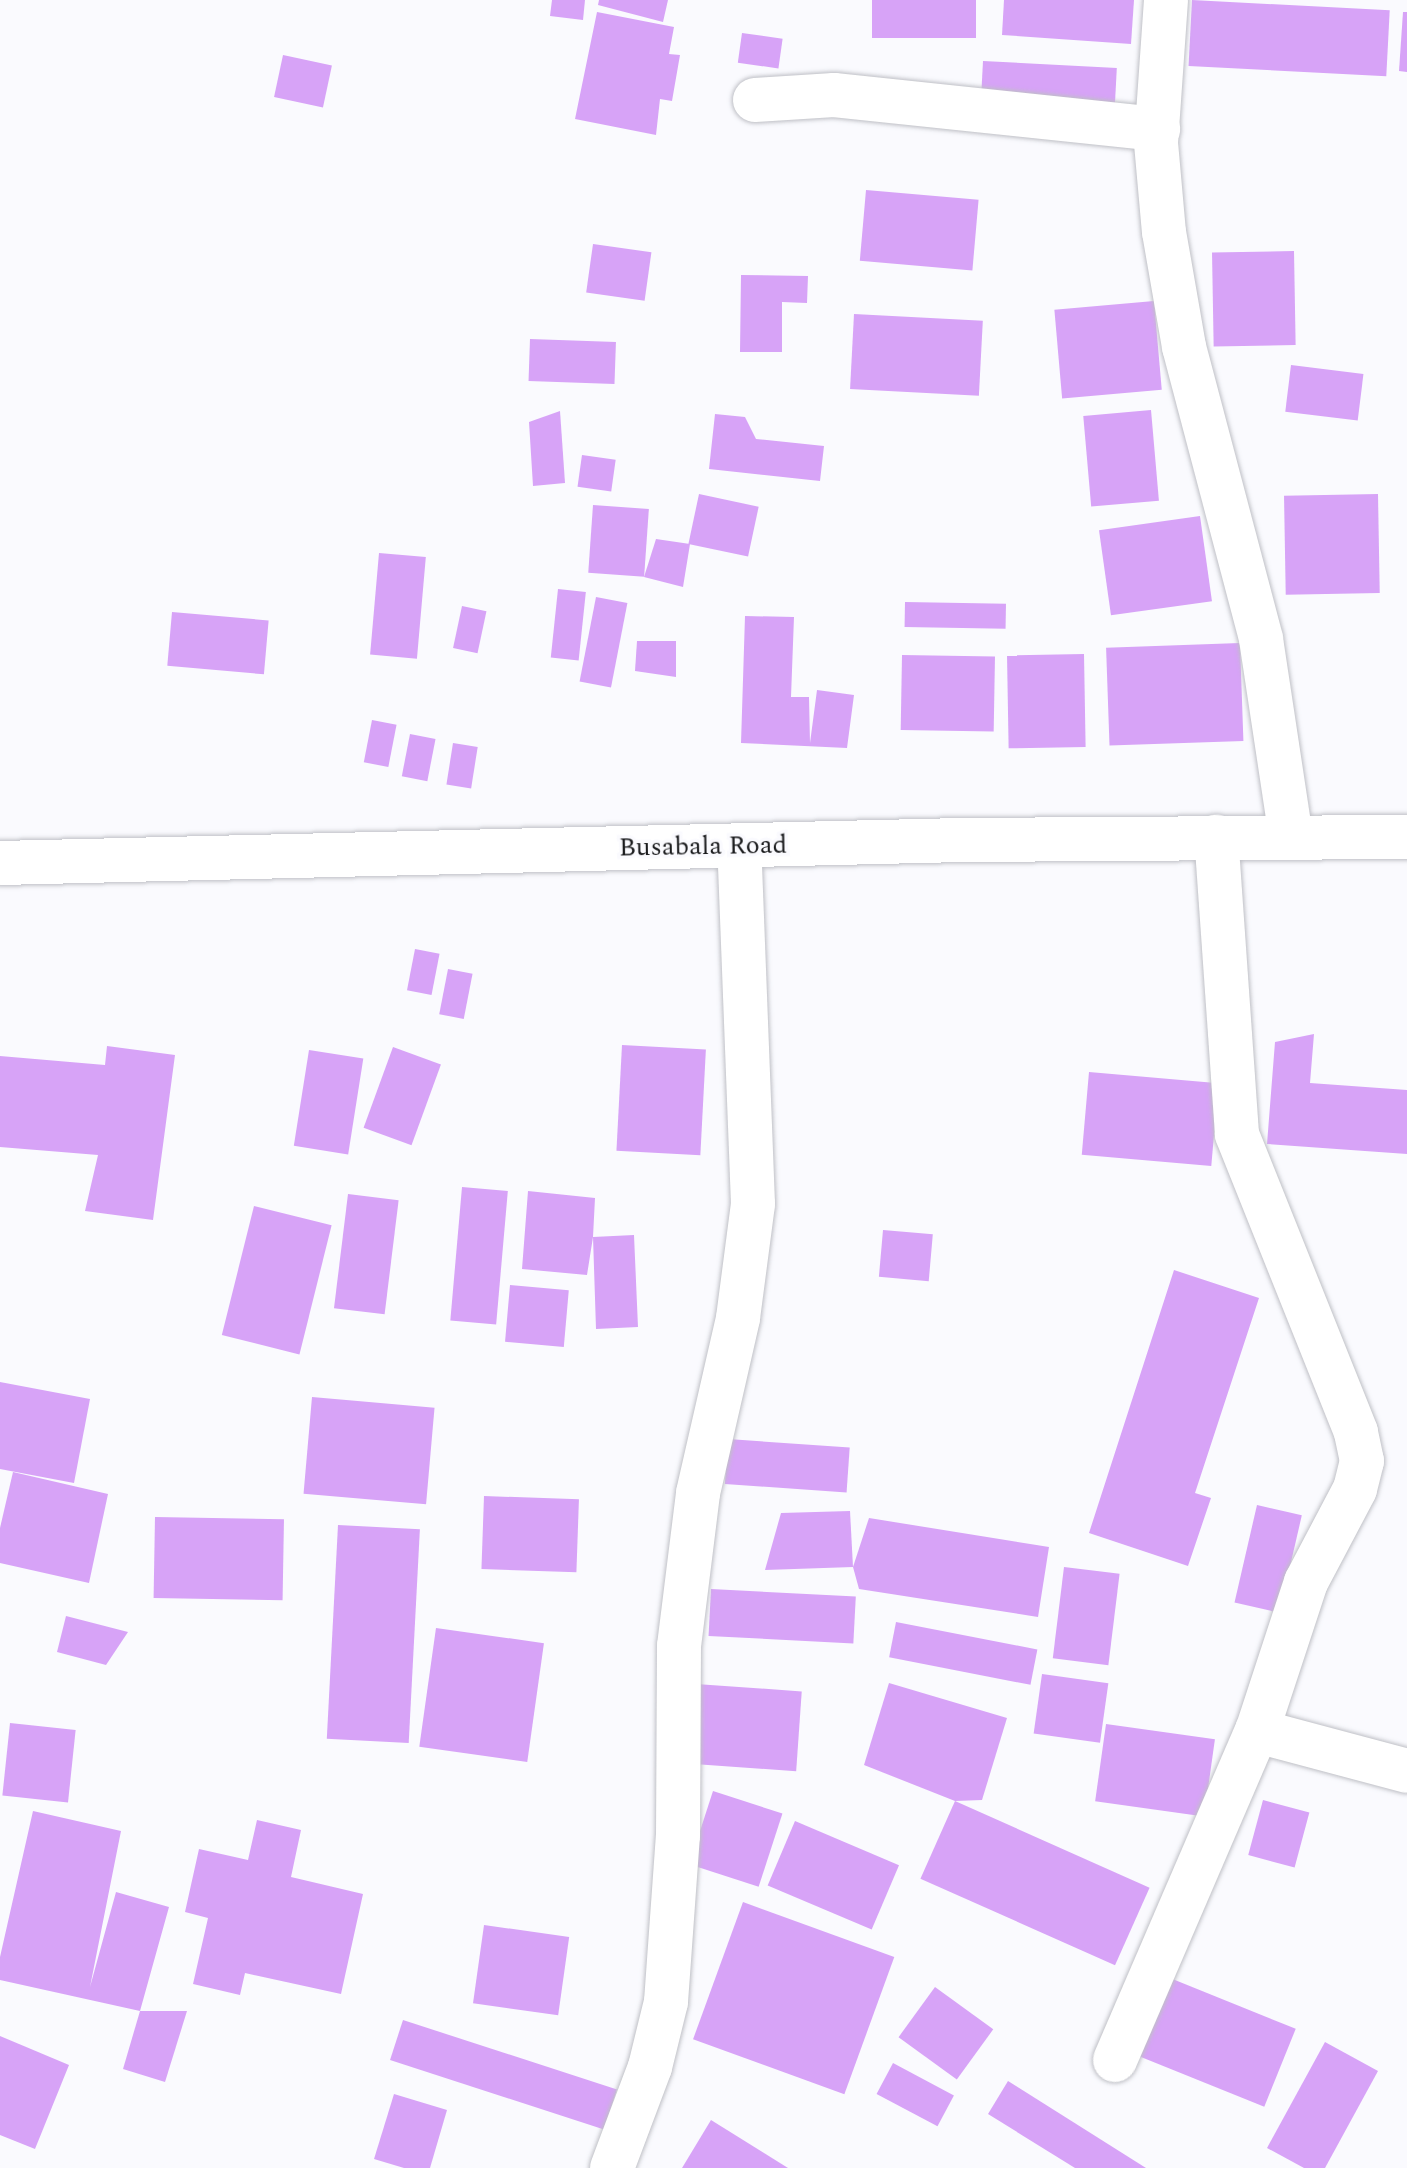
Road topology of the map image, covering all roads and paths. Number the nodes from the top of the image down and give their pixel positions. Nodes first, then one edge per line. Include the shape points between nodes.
1 (1166, 0) edge
2 (755, 100) dead end
3 (1158, 129) junction
4 (1216, 837) junction
5 (1291, 837) junction
6 (1407, 837) edge
7 (739, 847) junction
8 (0, 863) edge
9 (1257, 1731) junction
10 (1407, 1771) edge
11 (1115, 2060) dead end
12 (612, 2168) edge

1 - 3 street
2 - 3 street via 834,95
3 - 5 street via 1164,232 1184,347 1261,639
4 - 5 street, Busabala Road
4 - 7 street, Busabala Road
4 - 9 street via 1237,1134 1356,1432 1362,1461 1355,1489 1306,1582
5 - 6 street, Busabala Road
7 - 8 street, Busabala Road
7 - 12 street via 753,1204 738,1318 698,1493 679,1646 678,1836 666,2002 650,2067
9 - 10 street
9 - 11 street

